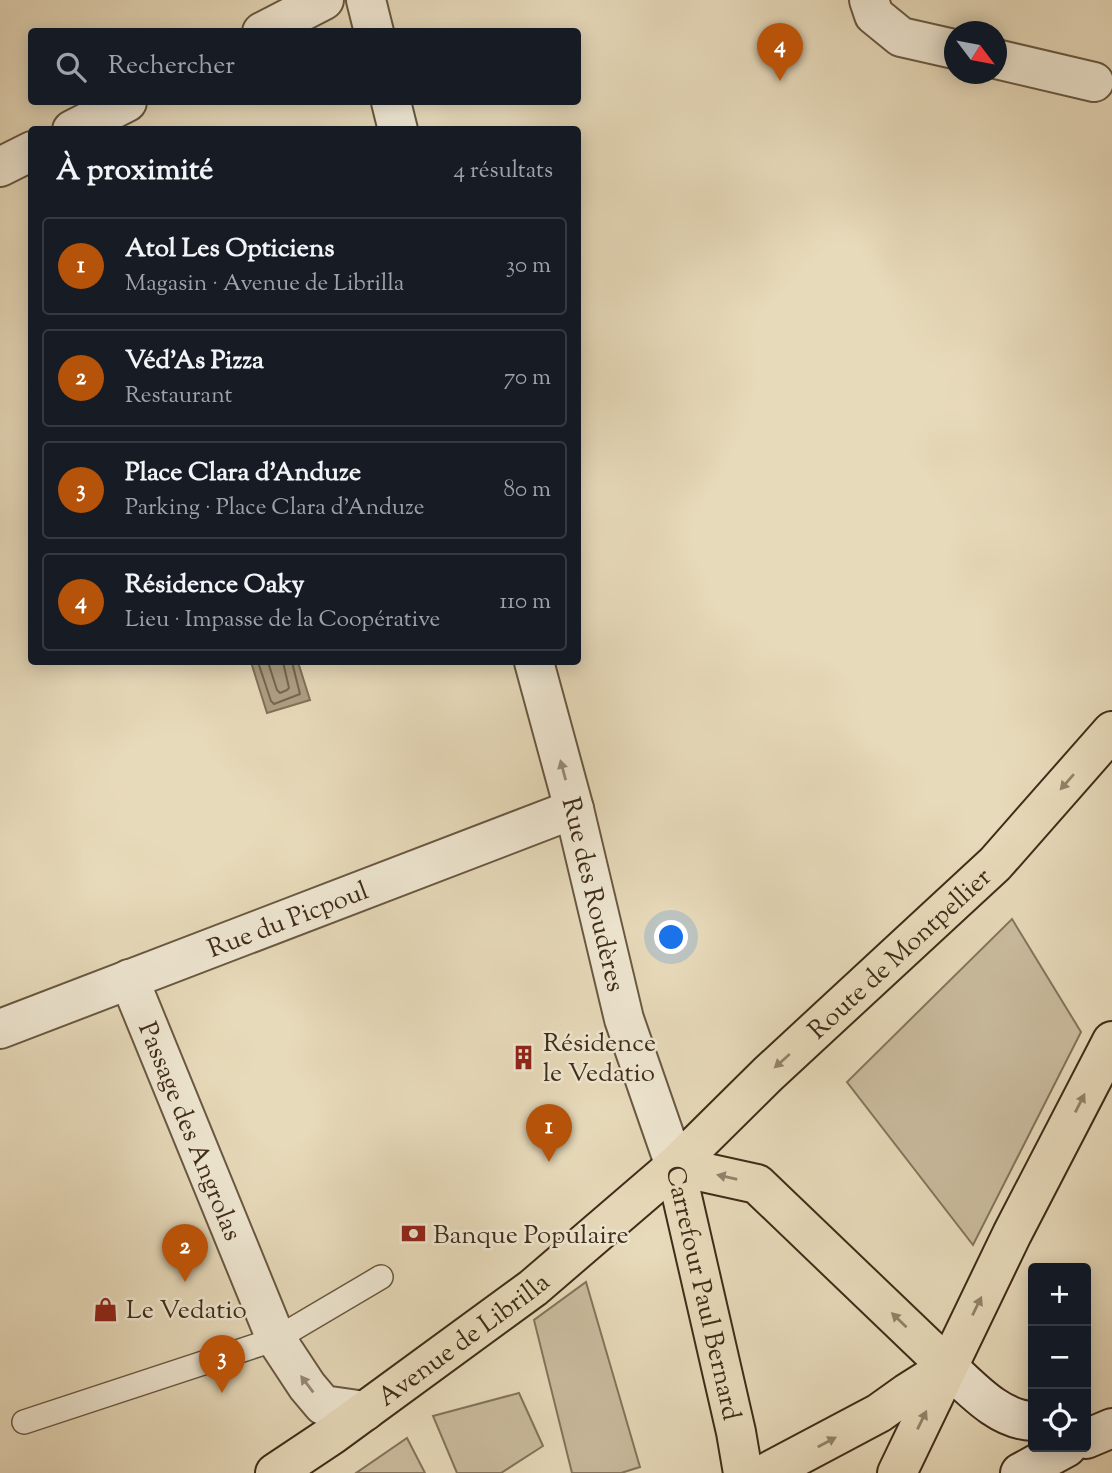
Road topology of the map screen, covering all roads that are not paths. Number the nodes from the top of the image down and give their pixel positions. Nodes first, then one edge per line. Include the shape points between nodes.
1 (324, 0) edge
2 (366, 0) edge
3 (869, 0) edge
4 (270, 28) edge
5 (373, 28) edge
6 (944, 47) edge
7 (1007, 62) edge
8 (1094, 82) dead end
9 (121, 105) edge
10 (392, 105) edge
11 (80, 126) edge
12 (397, 126) edge
13 (28, 152) edge
14 (0, 167) edge
15 (535, 665) edge
16 (1112, 731) edge
17 (574, 809) junction
18 (129, 979) junction
19 (0, 1029) edge
20 (1112, 1041) edge
21 (675, 1166) junction
22 (381, 1277) dead end
23 (276, 1339) junction
24 (948, 1367) junction
25 (365, 1411) junction
26 (1112, 1416) edge
27 (1091, 1418) edge
28 (1028, 1421) edge
29 (24, 1422) dead end
30 (1112, 1428) edge
31 (1091, 1437) edge
32 (1058, 1452) edge
33 (275, 1473) edge
34 (743, 1473) edge
35 (766, 1473) edge
36 (897, 1473) edge
37 (1020, 1473) edge

1 - 4 street
2 - 5 street
3 - 6 street via 874,15 901,37
7 - 8 street
9 - 11 street
10 - 12 street
13 - 14 street
17 -> 15 street, Rue des Roudères
16 -> 21 main road, Route de Montpellier via 995,864
17 - 18 street, Rue du Picpoul
17 - 21 street, Rue des Roudères via 624,1018
18 - 19 street, Rue du Picpoul
18 - 23 street, Passage des Angrolas
24 -> 20 main road
24 -> 21 main road, Carrefour Paul Bernard via 757,1184
21 - 25 main road, Avenue de Librilla via 533,1288
21 - 34 main road, Carrefour Paul Bernard
22 - 23 lane
25 -> 23 street, Passage des Angrolas via 323,1405
23 - 29 lane
24 - 28 street via 990,1404
35 -> 24 main road via 879,1413
36 -> 24 main road
25 - 33 main road, Avenue de Librilla
26 - 27 street
30 - 31 street
32 - 37 street

